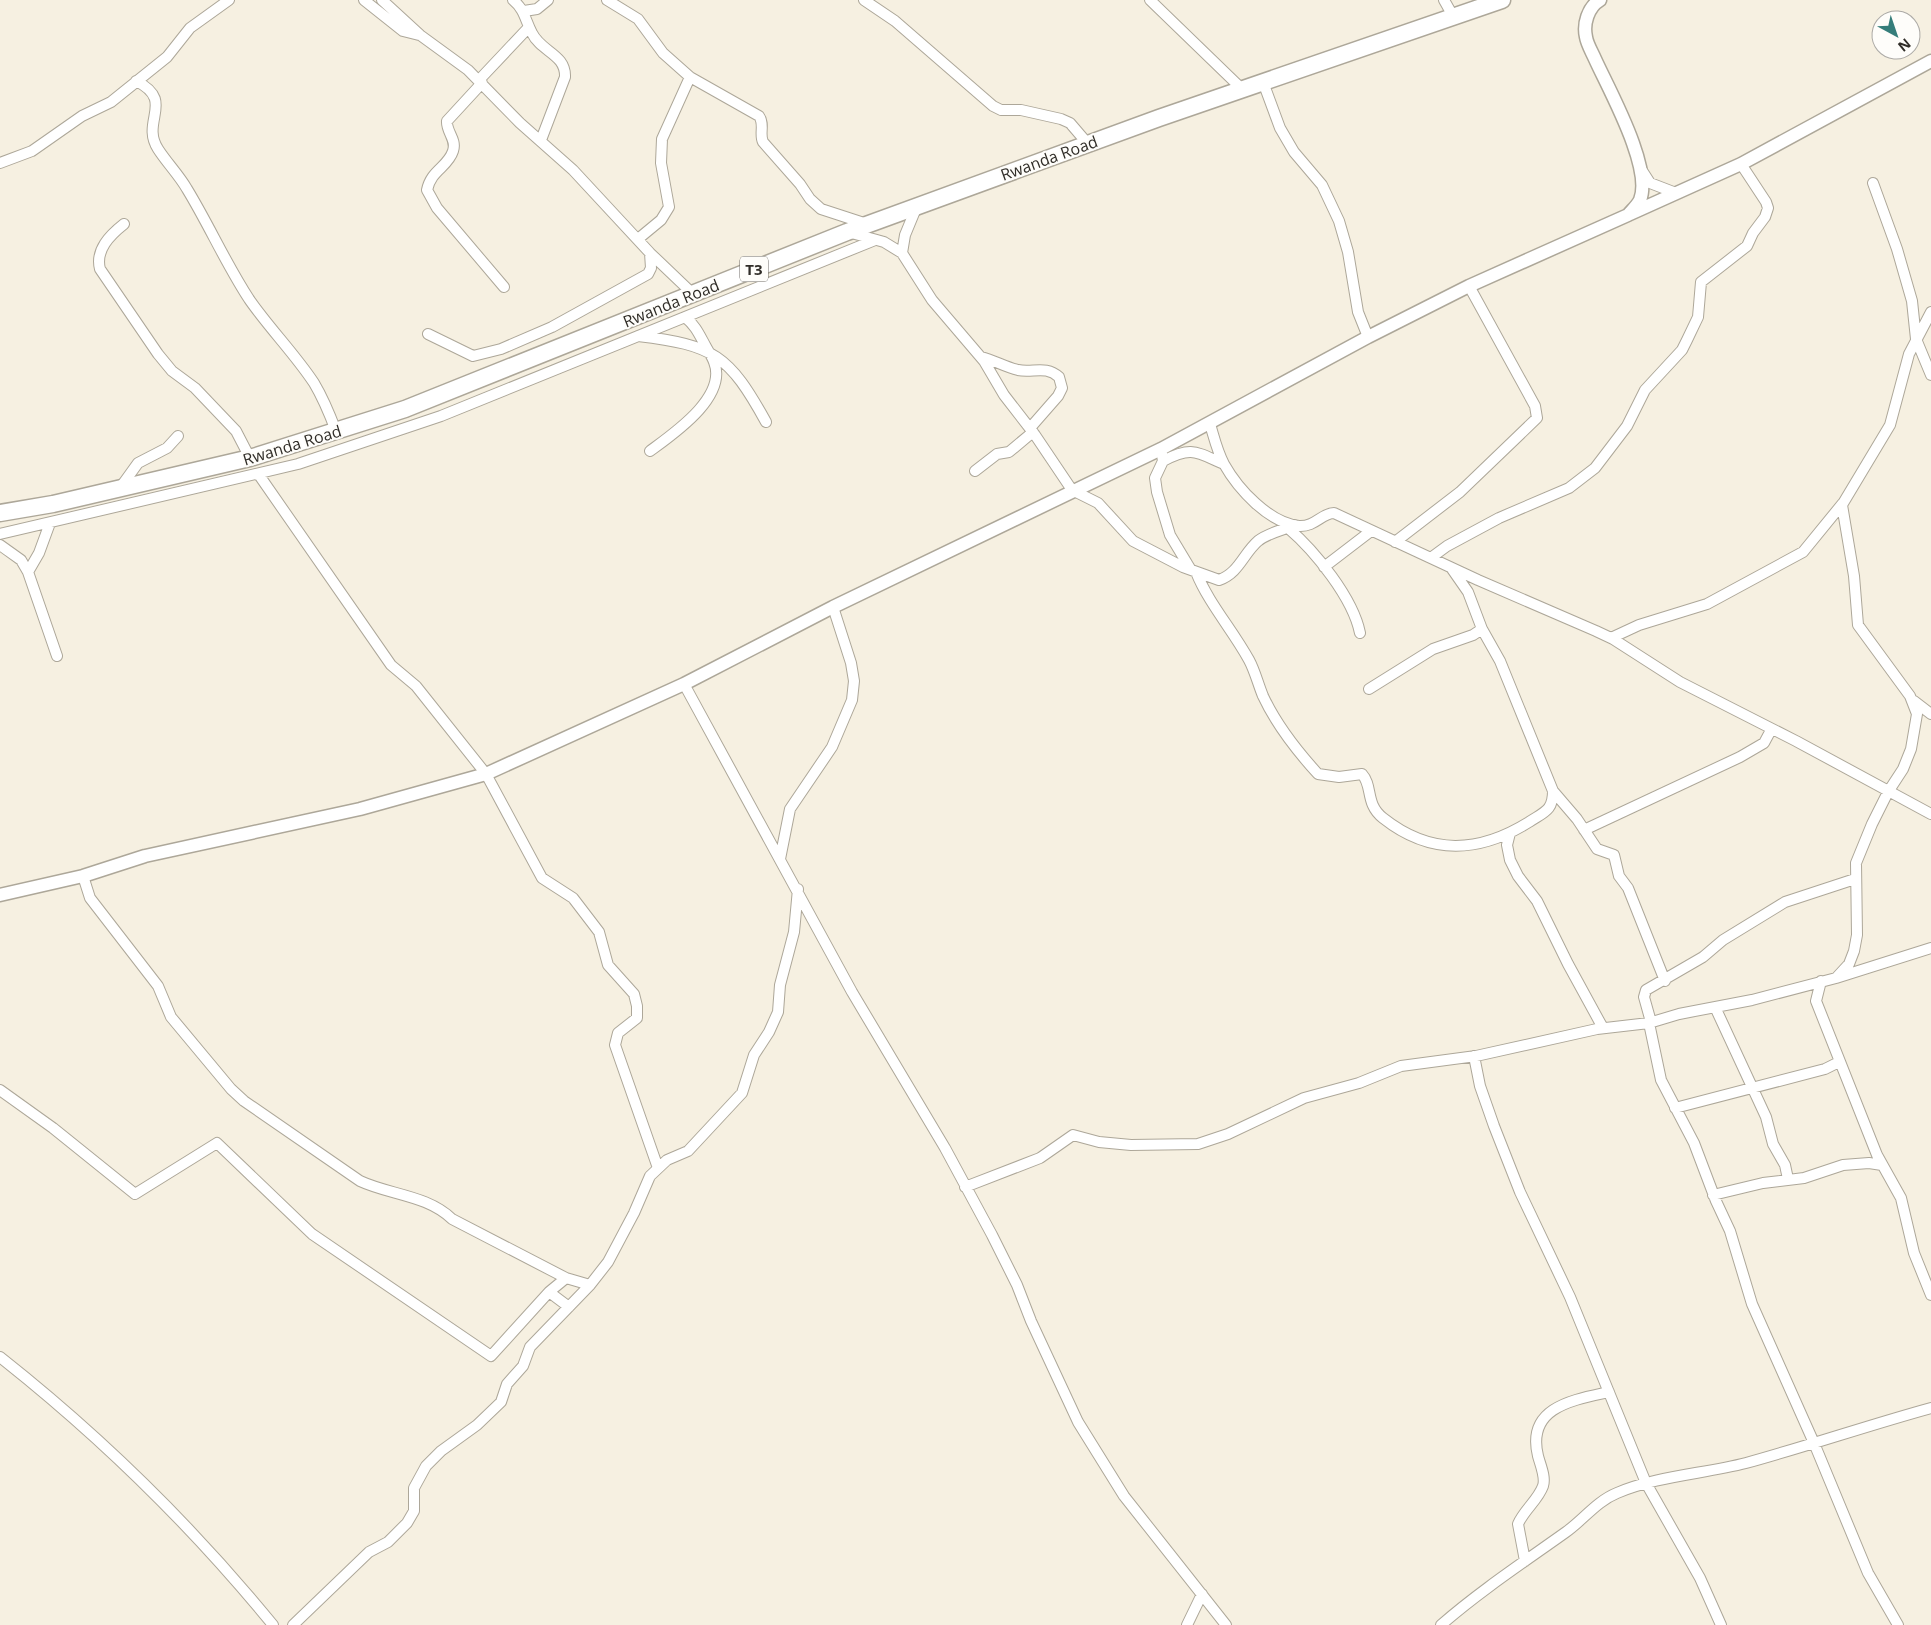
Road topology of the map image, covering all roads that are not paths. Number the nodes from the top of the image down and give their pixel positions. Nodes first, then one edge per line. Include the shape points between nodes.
1 (364, 0) edge
2 (382, 0) edge
3 (513, 0) edge
4 (548, 0) edge
5 (607, 0) edge
6 (864, 0) edge
7 (1150, 0) edge
8 (1444, 0) edge
9 (1502, 0) edge
10 (1600, 0) edge
11 (224, 2) edge
12 (524, 11) junction
13 (1453, 16) junction
14 (529, 27) junction
15 (420, 35) junction
16 (1931, 61) edge
17 (148, 72) junction
18 (690, 77) junction
19 (136, 81) junction
20 (480, 82) junction
21 (1263, 82) junction
22 (148, 87) junction
23 (1242, 89) junction
24 (541, 140) junction
25 (1088, 144) junction
26 (0, 162) edge
27 (1742, 164) junction
28 (1640, 168) junction
29 (1873, 183) dead end
30 (1676, 194) junction
31 (917, 206) junction
32 (1628, 214) junction
33 (124, 224) dead end
34 (868, 224) junction
35 (847, 232) junction
36 (638, 239) junction
37 (875, 240) junction
38 (650, 253) junction
39 (902, 253) junction
40 (1469, 286) junction
41 (504, 287) dead end
42 (693, 294) junction
43 (1931, 312) edge
44 (685, 317) junction
45 (428, 334) dead end
46 (637, 335) junction
47 (1368, 337) junction
48 (1916, 339) junction
49 (708, 352) junction
50 (981, 357) junction
51 (1931, 375) edge
52 (766, 422) dead end
53 (1210, 424) junction
54 (1031, 430) junction
55 (336, 432) junction
56 (178, 436) dead end
57 (650, 451) dead end
58 (1162, 455) junction
59 (250, 458) junction
60 (1224, 464) junction
61 (975, 471) dead end
62 (259, 475) junction
63 (120, 488) junction
64 (1072, 490) junction
65 (1843, 503) junction
66 (0, 513) edge
67 (50, 523) junction
68 (1292, 526) junction
69 (1371, 531) junction
70 (0, 534) edge
71 (1396, 542) junction
72 (0, 545) edge
73 (1432, 557) junction
74 (1450, 566) junction
75 (1324, 567) junction
76 (1193, 571) junction
77 (28, 572) junction
78 (833, 607) junction
79 (1482, 629) junction
80 (1360, 633) dead end
81 (1611, 638) junction
82 (57, 656) dead end
83 (684, 684) junction
84 (1369, 689) dead end
85 (1911, 698) junction
86 (1931, 714) edge
87 (1772, 730) junction
88 (486, 774) junction
89 (1554, 792) junction
90 (1888, 792) junction
91 (1931, 814) edge
92 (1584, 830) junction
93 (1510, 833) junction
94 (780, 859) junction
95 (83, 876) junction
96 (1855, 879) junction
97 (798, 890) junction
98 (0, 895) edge
99 (1931, 948) edge
100 (1836, 978) junction
101 (1665, 981) junction
102 (1821, 981) junction
103 (1800, 987) junction
104 (1816, 1001) junction
105 (1715, 1007) junction
106 (1650, 1023) junction
107 (1603, 1028) junction
108 (1474, 1056) junction
109 (1840, 1062) junction
110 (1753, 1087) junction
111 (0, 1090) edge
112 (1675, 1108) junction
113 (1882, 1165) junction
114 (658, 1168) junction
115 (1788, 1179) junction
116 (965, 1187) junction
117 (1714, 1195) junction
118 (566, 1278) junction
119 (590, 1285) junction
120 (549, 1292) junction
121 (1931, 1295) edge
122 (569, 1307) junction
123 (0, 1357) edge
124 (1609, 1392) junction
125 (1931, 1408) edge
126 (1814, 1443) junction
127 (1646, 1483) junction
128 (1525, 1561) junction
129 (1202, 1594) junction
130 (273, 1625) edge
131 (293, 1625) edge
132 (1187, 1625) edge
133 (1226, 1625) edge
134 (1441, 1625) edge
135 (1721, 1625) edge
136 (1898, 1625) edge

1 - 15 street via 403,31
2 - 15 street
3 - 12 street
4 - 12 street via 537,9
5 - 18 street via 638,19 663,53
6 - 25 street via 894,20 993,106 1070,123
7 - 23 street
8 - 13 street
9 - 13 highway, Rwanda Road / T3
10 - 28 street via 1587,15 1585,37 1617,105
11 - 17 street via 190,28
12 - 14 street
13 - 21 highway, Rwanda Road / T3
14 - 20 street
14 - 24 street via 534,38 566,69
15 - 20 street
16 - 27 street
17 - 19 street
17 - 22 street
18 - 34 street via 759,116 763,142 814,204 827,212
18 - 36 street via 662,139 661,163 669,207 661,220
19 - 22 street
19 - 26 street via 111,102 75,120 32,150
20 - 24 street
20 - 41 street via 447,122 454,149 433,174 427,190 437,208
21 - 23 highway, Rwanda Road / T3
21 - 47 street via 1280,128 1294,152 1322,184 1339,221 1358,312
22 - 55 street via 157,106 151,131 154,142 186,188 247,296 314,384
23 - 25 highway, Rwanda Road / T3
24 - 36 street
25 - 31 highway, Rwanda Road / T3
27 - 30 street
27 - 73 street via 1766,202 1765,217 1742,251 1701,282 1698,317 1682,350 1645,390 1632,417 1603,458 1587,476 1569,488 1499,518
28 - 30 street via 1650,183
28 - 32 street via 1640,199
29 - 48 street via 1912,300
30 - 32 street
31 - 34 highway, Rwanda Road / T3
31 - 39 street via 905,235
32 - 40 street
33 - 59 street via 106,240 98,259 100,270 158,354 236,431
34 - 35 highway, Rwanda Road / T3
35 - 37 street
35 - 42 highway, Rwanda Road / T3
36 - 38 street
37 - 39 street via 890,244
37 - 44 street
38 - 42 street
38 - 45 street via 648,274 560,323 501,349 473,356
39 - 50 street via 932,300
40 - 47 street
40 - 71 street via 1535,406 1537,418 1460,492
42 - 55 highway, Rwanda Road / T3 via 439,396
43 - 48 street
44 - 46 street
44 - 49 street via 694,325
46 - 49 street via 670,340
46 - 62 street via 441,416
47 - 53 street
48 - 51 street
48 - 65 street via 1890,425
49 - 52 street via 736,373
49 - 57 street via 715,363 715,379 709,397 695,415
50 - 54 street
50 - 54 street via 1019,370 1048,370 1059,377 1062,388 1058,396
53 - 58 street
53 - 60 street
54 - 61 street via 1009,452 997,454
54 - 64 street
55 - 59 highway, Rwanda Road / T3
56 - 63 street via 167,448 138,464
58 - 60 street via 1187,451
58 - 64 street
58 - 76 street via 1155,478 1157,492 1170,535
59 - 63 highway, Rwanda Road / T3
60 - 68 street via 1266,510
62 - 67 street
62 - 88 street via 391,665 416,686
63 - 66 highway, Rwanda Road / T3
64 - 76 street via 1098,504 1133,541
64 - 78 street
65 - 81 street via 1802,552 1707,604 1639,625
65 - 85 street via 1858,626
67 - 70 street
67 - 77 street via 40,553
68 - 69 street via 1314,523 1334,513
68 - 75 street
68 - 76 street via 1264,537 1227,577 1219,580
69 - 71 street
69 - 75 street
71 - 73 street
72 - 77 street via 21,560
73 - 74 street
74 - 79 street via 1468,592
74 - 81 street
75 - 80 street via 1353,608
76 - 93 street via 1249,660 1279,723 1318,774 1339,777 1362,774 1378,814 1412,838 1427,843 1484,844
77 - 82 street
78 - 83 street
78 - 94 street via 851,663 854,681 852,700 832,747 790,809
79 - 84 street via 1433,649
79 - 89 street via 1500,661
81 - 87 street via 1657,669
83 - 88 street
83 - 94 street
85 - 86 street
85 - 90 street via 1917,714 1911,749
87 - 90 street
87 - 92 street via 1764,743 1740,757
88 - 95 street via 360,808 145,856
88 - 114 street via 542,878 573,898 599,932 608,965 634,994 636,1018 618,1033 615,1046
89 - 92 street
89 - 93 street via 1551,807
90 - 91 street
90 - 96 street via 1859,854
92 - 101 street via 1598,850 1614,855 1619,876 1628,888
93 - 107 street via 1507,845 1510,860 1537,900
94 - 97 street
95 - 98 street
95 - 118 street via 90,898 158,986 170,1016 244,1101 360,1181 379,1190 422,1200
96 - 100 street via 1857,935 1854,951 1849,964
96 - 101 street via 1785,902 1739,929
97 - 114 street via 794,932 780,984 778,1012 754,1055 742,1093 688,1151 667,1160
97 - 116 street via 852,992
99 - 100 street
100 - 102 street
101 - 106 street via 1645,993
102 - 103 street
102 - 104 street
103 - 104 street
103 - 105 street
104 - 109 street
105 - 106 street
105 - 110 street
106 - 107 street
106 - 112 street via 1661,1080
107 - 108 street
108 - 116 street via 1401,1066 1359,1083 1304,1098 1235,1131 1198,1144 1132,1145 1099,1142 1073,1135 1040,1158
108 - 124 street via 1480,1086 1520,1192 1570,1297
109 - 110 street
109 - 113 street
110 - 112 street
110 - 115 street
111 - 120 street via 136,1194 217,1143 312,1234 491,1356
112 - 117 street via 1694,1143
113 - 115 street via 1843,1166 1804,1178
113 - 121 street via 1901,1198 1914,1253
114 - 119 street via 646,1181 618,1247
115 - 117 street
116 - 129 street via 1017,1285 1078,1422 1124,1496
117 - 126 street via 1730,1231 1752,1304
118 - 119 street
118 - 120 street
119 - 122 street
120 - 122 street
122 - 131 street via 528,1348 523,1366 507,1384 499,1405 432,1458 414,1488 414,1511 407,1523 388,1542 369,1552
123 - 130 street via 50,1396 161,1499
124 - 127 street
124 - 128 street via 1564,1404 1542,1420 1535,1438 1543,1486 1518,1524
125 - 126 street
126 - 127 street via 1691,1476
126 - 136 street via 1868,1573
127 - 128 street via 1604,1500 1568,1531
127 - 135 street via 1700,1578
128 - 134 street
129 - 132 street
129 - 133 street

